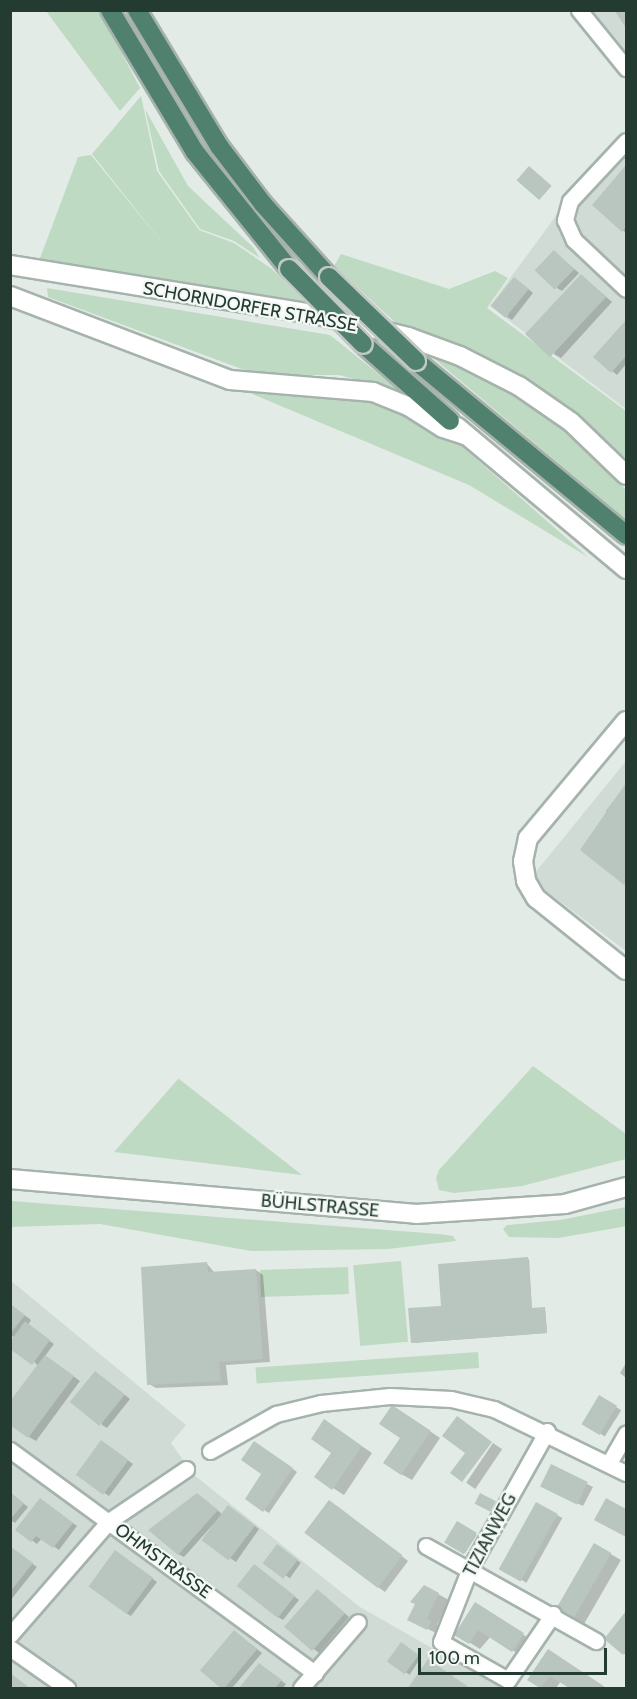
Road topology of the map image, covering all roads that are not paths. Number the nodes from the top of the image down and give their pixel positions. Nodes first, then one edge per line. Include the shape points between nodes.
1 (110, 10) edge
2 (136, 10) edge
3 (579, 10) edge
4 (627, 68) edge
5 (627, 141) edge
6 (10, 266) edge
7 (627, 289) edge
8 (10, 296) edge
9 (450, 421) joint
10 (467, 436) junction
11 (627, 475) edge
12 (627, 535) edge
13 (627, 568) edge
14 (627, 721) edge
15 (627, 970) edge
16 (10, 1179) edge
17 (627, 1187) edge
18 (546, 1431) junction
19 (627, 1433) edge
20 (10, 1450) edge
21 (210, 1451) dead end
22 (609, 1463) junction
23 (186, 1469) dead end
24 (627, 1473) edge
25 (109, 1521) junction
26 (426, 1546) dead end
27 (470, 1568) junction
28 (553, 1614) junction
29 (357, 1622) dead end
30 (10, 1635) edge
31 (596, 1641) dead end
32 (10, 1648) edge
33 (315, 1673) junction
34 (67, 1689) edge
35 (302, 1689) edge

1 - 9 highway, bridge via 195,152 289,268 363,344
2 - 12 highway, bridge via 219,146 263,204 329,277 416,361
3 - 4 street
5 - 7 street via 570,201 565,220 573,240
6 - 11 main road, SCHORNDORFER STRASSE via 314,314 408,337 460,356 519,386 571,422
8 - 10 main road via 230,380 373,392
9 - 10 main road
10 - 13 main road
14 - 15 main road via 528,838 523,861 526,881 536,898
16 - 17 main road, BÜHLSTRASSE via 416,1214 565,1204
18 - 21 street via 473,1402 390,1396 321,1403 276,1414
18 - 22 street
18 - 27 street, TIZIANWEG
19 - 22 street
20 - 25 street, OHMSTRASSE
22 - 24 street
23 - 25 street
25 - 30 street
25 - 33 street, OHMSTRASSE
26 - 27 street
27 - 28 street
27 - 28 street, TIZIANWEG via 441,1642 508,1680
28 - 31 street
29 - 33 street
32 - 34 street
33 - 35 street

